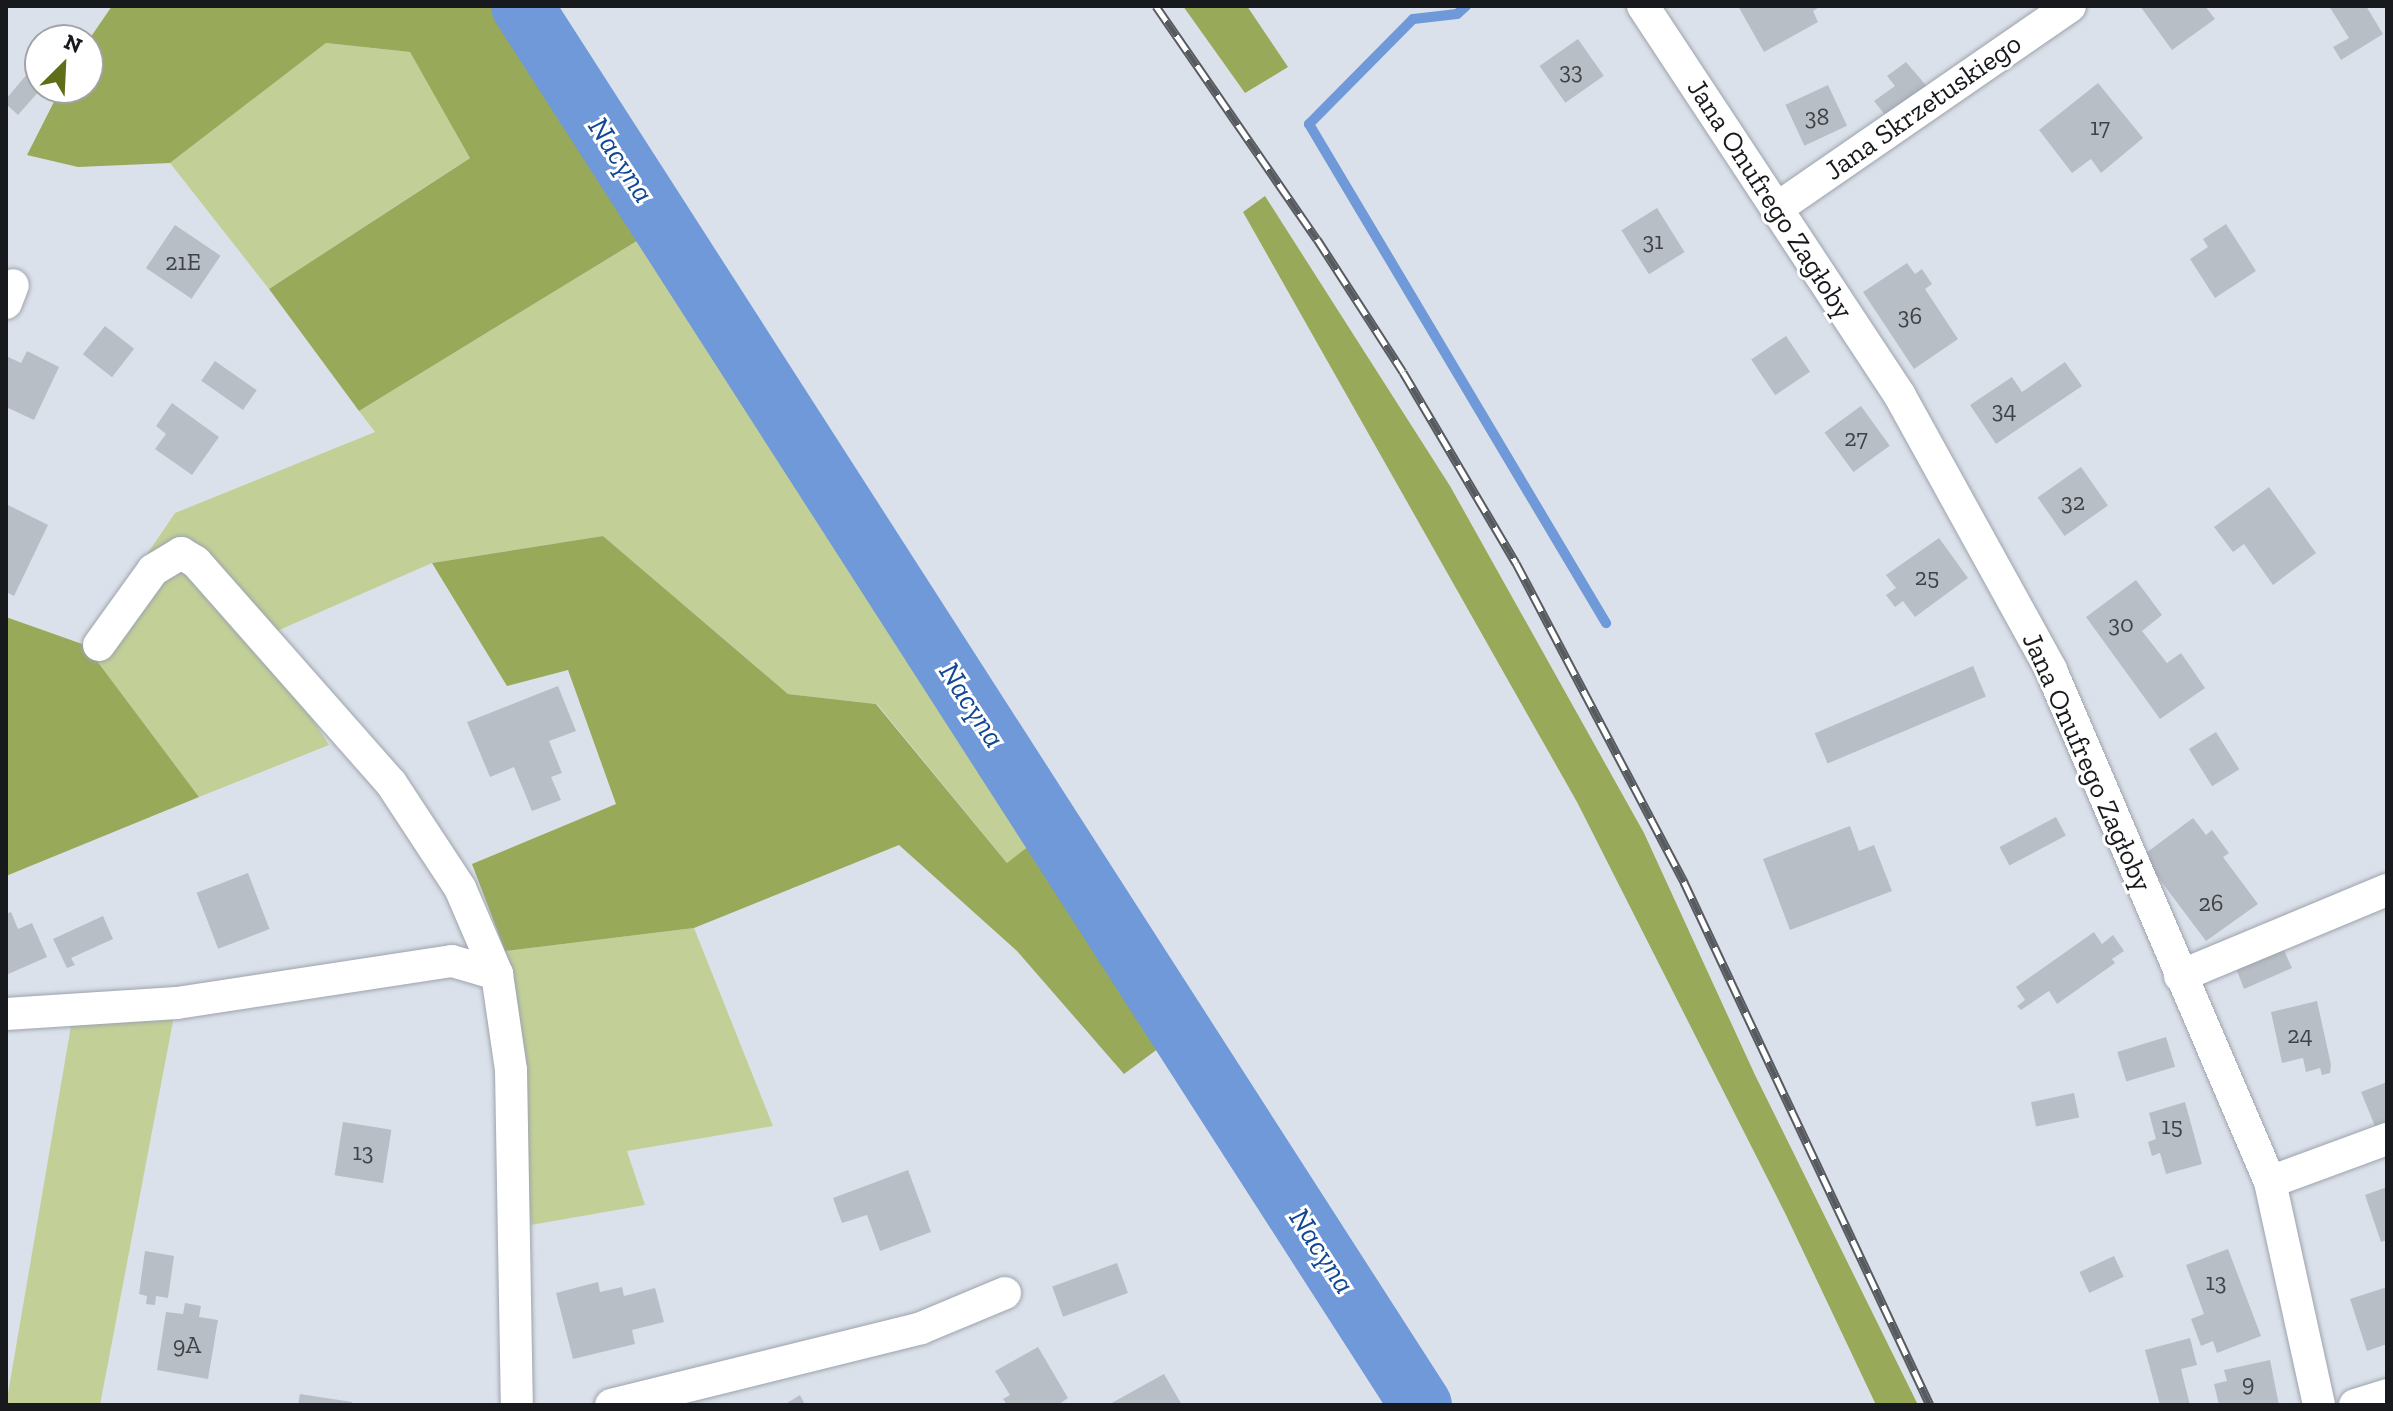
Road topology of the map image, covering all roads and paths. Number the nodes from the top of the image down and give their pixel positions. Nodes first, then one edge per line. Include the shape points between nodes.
1 (1643, 6) edge
2 (2070, 6) edge
3 (1776, 209) junction
4 (99, 645) dead end
5 (2387, 890) edge
6 (497, 974) junction
7 (2180, 976) junction
8 (6, 1014) edge
9 (2387, 1139) edge
10 (2270, 1182) junction
11 (1005, 1293) dead end
12 (2387, 1395) edge
13 (517, 1405) edge
14 (611, 1405) edge
15 (2319, 1405) edge
16 (2355, 1405) edge

1 - 3 street, Jana Onufrego Zagłoby
2 - 3 street, Jana Skrzetuskiego
3 - 7 street, Jana Onufrego Zagłoby via 1900,396 2051,670
4 - 6 street via 153,570 181,553 196,562 391,783 460,888
5 - 7 street
6 - 8 street via 452,961 177,1003
6 - 13 street via 511,1070
7 - 10 street, Jana Onufrego Zagłoby
9 - 10 street
10 - 15 street, Jana Onufrego Zagłoby
11 - 14 street via 921,1328
12 - 16 street

